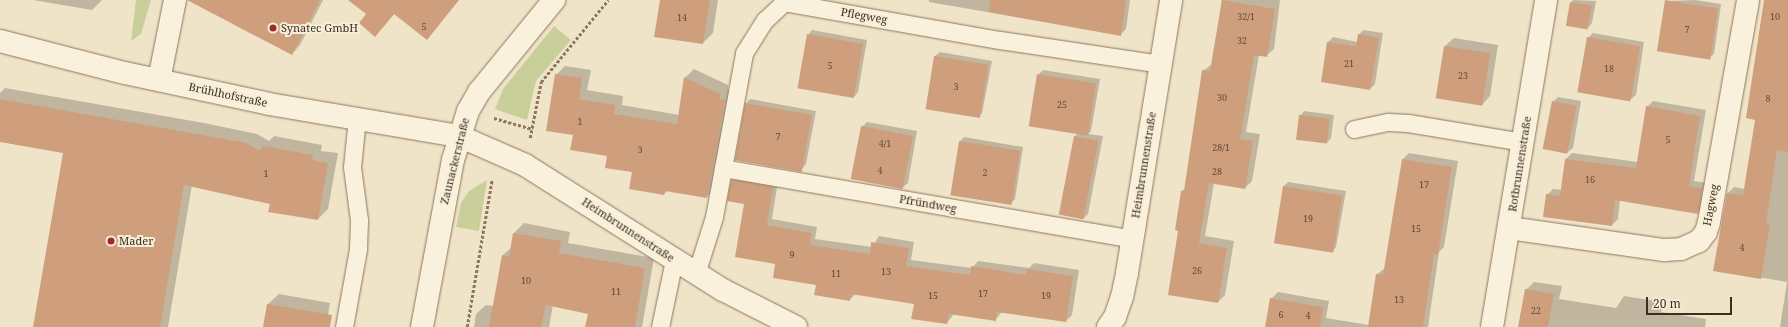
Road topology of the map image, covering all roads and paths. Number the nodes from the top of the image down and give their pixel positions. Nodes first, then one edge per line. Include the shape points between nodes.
1 (175, 0) edge
2 (554, 0) edge
3 (608, 0) edge
4 (1171, 0) edge
5 (1546, 0) edge
6 (1748, 0) edge
7 (0, 41) edge
8 (1160, 64) junction
9 (159, 80) junction
10 (468, 111) junction
11 (357, 118) junction
12 (532, 129) junction
13 (1354, 129) dead end
14 (459, 136) junction
15 (1523, 142) junction
16 (496, 151) junction
17 (525, 165) junction
18 (723, 168) junction
19 (1509, 228) junction
20 (1132, 239) junction
21 (674, 260) junction
22 (696, 274) junction
23 (344, 327) edge
24 (422, 327) edge
25 (467, 327) edge
26 (660, 327) edge
27 (796, 327) edge
28 (1108, 327) edge
29 (1492, 327) edge

1 - 9 street
2 - 10 street, Zaunackerstraße via 479,92
3 - 12 path via 541,82
4 - 8 street, Heimbrunnenstraße
5 - 15 street, Rotbrunnenstraße
6 - 19 street, Hagweg via 1709,222 1706,232 1699,241 1681,250 1664,250
7 - 9 street, Brühlhofstraße
8 - 18 lane, Pflegweg via 1000,40 784,2 761,25 744,53
8 - 20 street, Heimbrunnenstraße
9 - 11 street, Brühlhofstraße via 268,104
10 - 12 path
10 - 14 street, Zaunackerstraße
11 - 14 street, Brühlhofstraße
11 - 23 lane via 352,167 359,220 358,249
12 - 17 path
13 - 15 lane via 1388,122 1408,123
14 - 16 street, Heimbrunnenstraße
14 - 24 street, Zaunackerstraße
15 - 19 street, Rotbrunnenstraße
16 - 17 street, Heimbrunnenstraße
16 - 25 path
17 - 21 street, Heimbrunnenstraße
18 - 20 lane, Pfründweg
18 - 22 lane, Pflegweg via 713,223
19 - 29 street, Rotbrunnenstraße
20 - 28 street, Heimbrunnenstraße via 1122,297 1115,317
21 - 22 street, Heimbrunnenstraße
21 - 26 lane
22 - 27 street, Heimbrunnenstraße via 752,306

